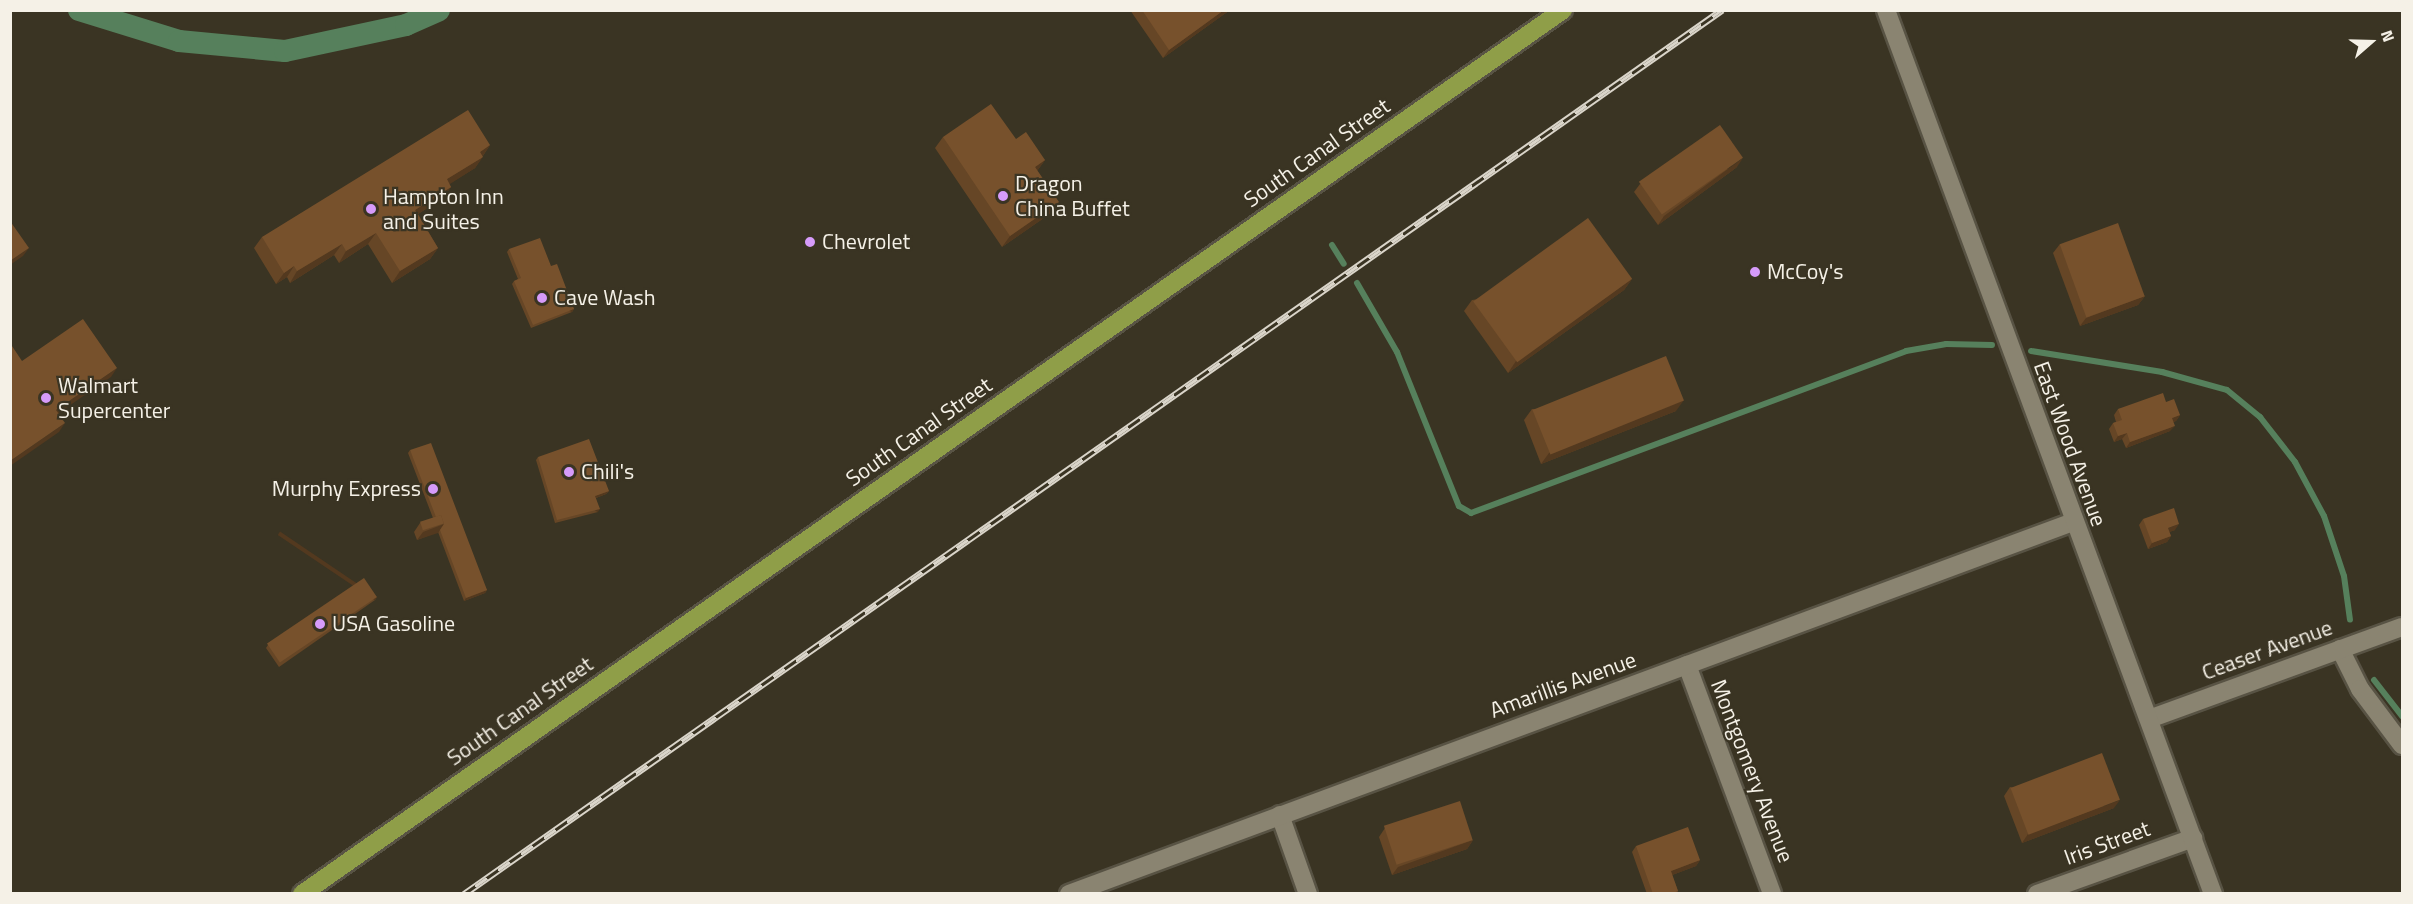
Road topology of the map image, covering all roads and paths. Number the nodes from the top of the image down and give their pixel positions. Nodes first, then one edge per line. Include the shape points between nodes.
1 (1563, 10) edge
2 (1886, 10) edge
3 (2073, 522) junction
4 (2403, 627) edge
5 (2340, 649) junction
6 (1686, 665) junction
7 (2149, 719) junction
8 (2403, 745) edge
9 (1280, 816) junction
10 (2193, 838) junction
11 (302, 894) edge
12 (1069, 894) edge
13 (1308, 894) edge
14 (1772, 894) edge
15 (2037, 894) edge
16 (2213, 894) edge

1 - 11 highway, South Canal Street
2 - 3 street, East Wood Avenue
3 - 6 street, Amarillis Avenue
3 - 7 street, East Wood Avenue
4 - 5 street, Ceaser Avenue
5 - 7 street, Ceaser Avenue
5 - 8 street via 2360,688
6 - 9 street, Amarillis Avenue
6 - 14 street, Montgomery Avenue
7 - 10 street, East Wood Avenue
9 - 12 street, Amarillis Avenue
9 - 13 street
10 - 15 street, Iris Street
10 - 16 street, East Wood Avenue

